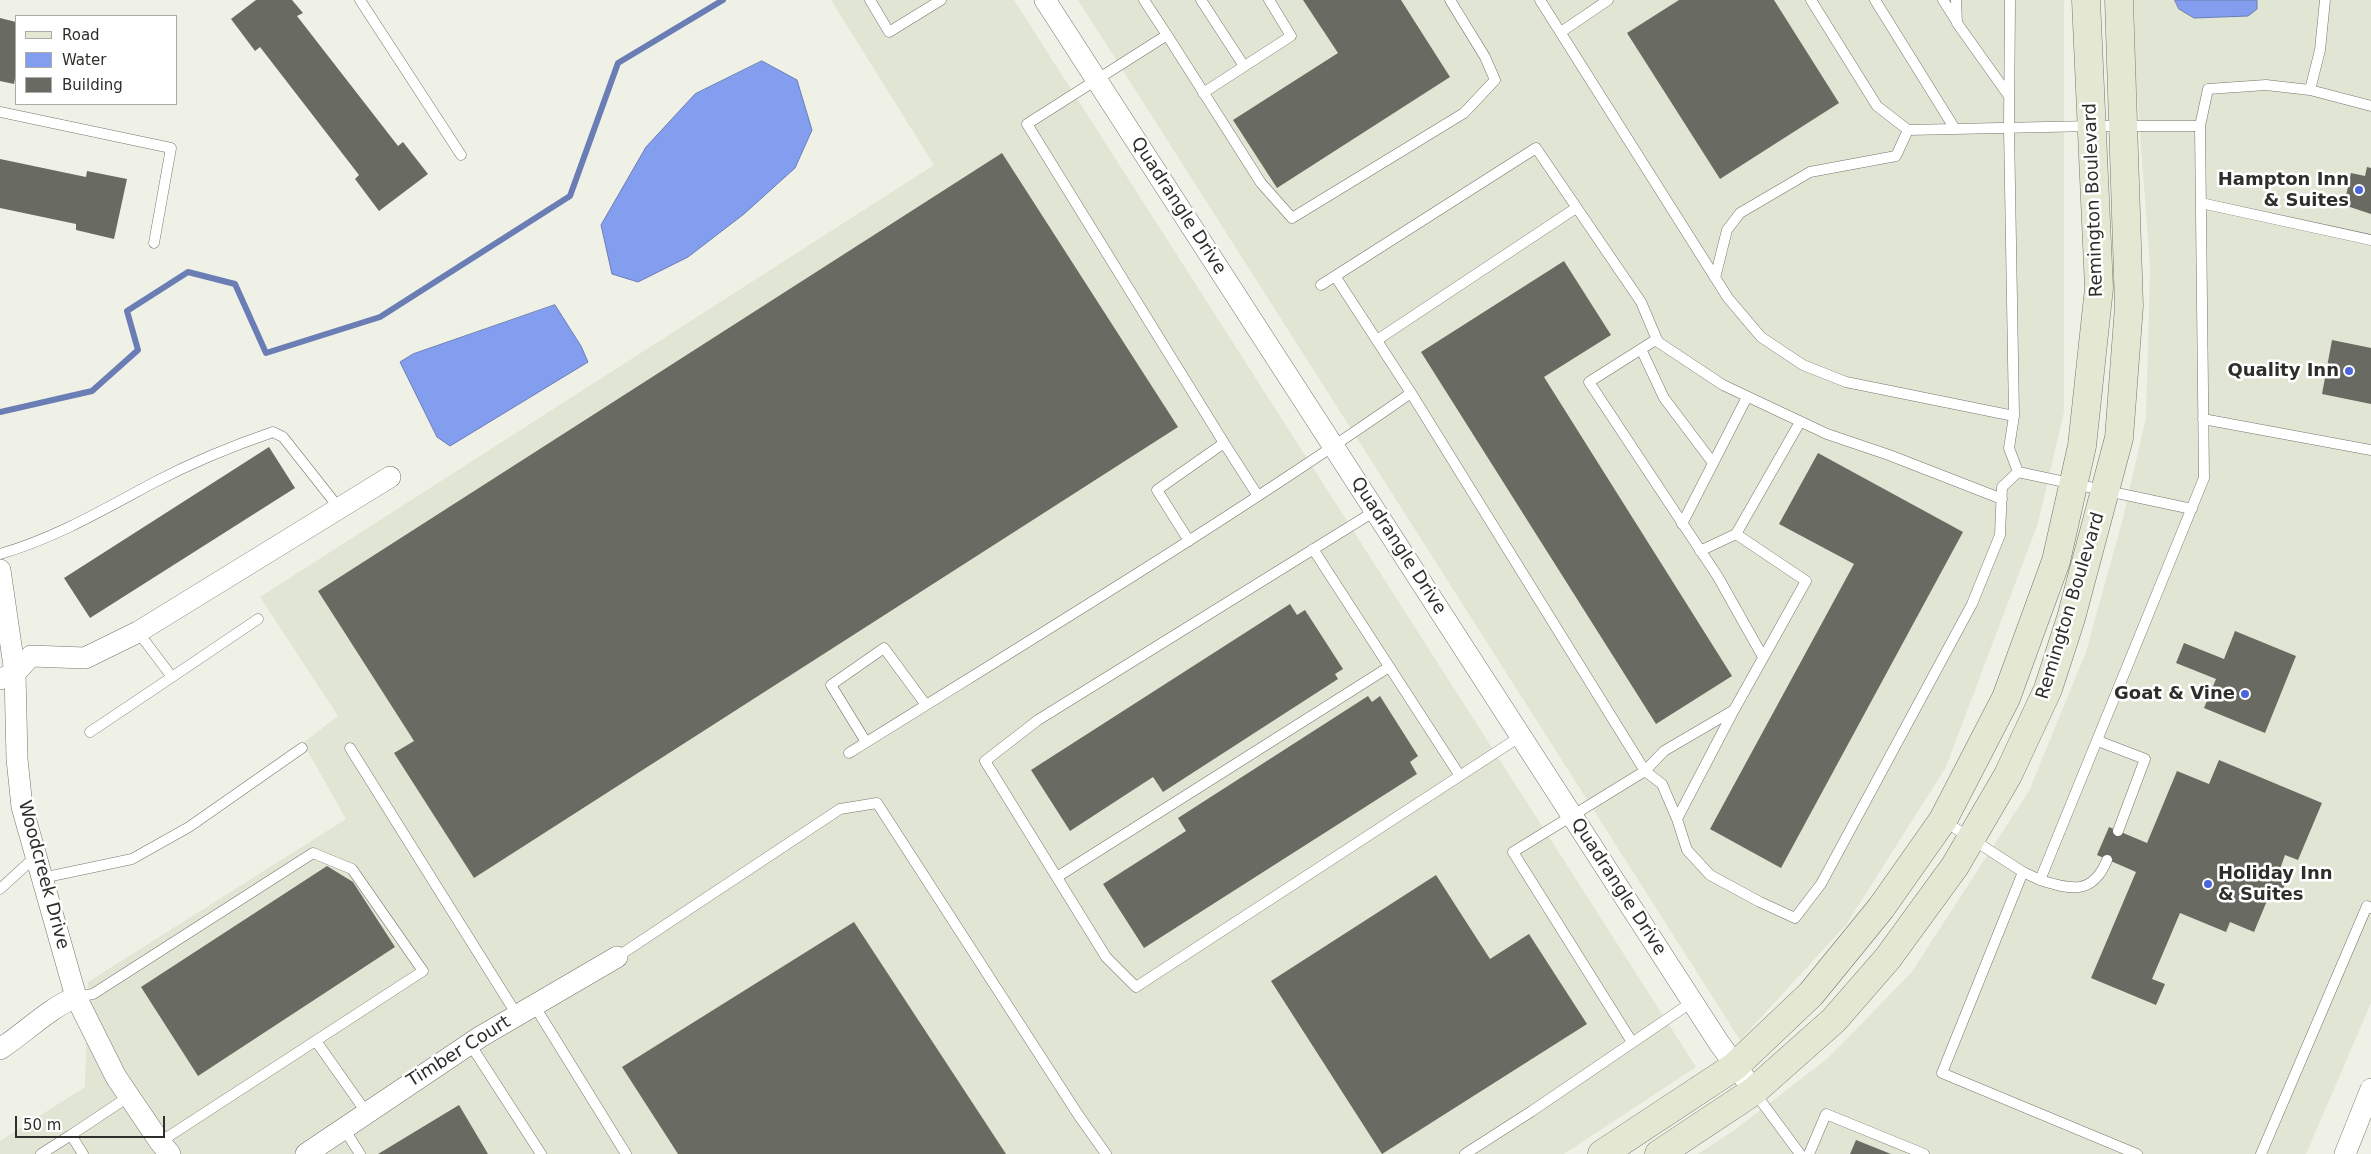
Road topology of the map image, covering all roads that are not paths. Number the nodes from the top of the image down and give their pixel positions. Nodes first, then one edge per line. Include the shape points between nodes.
1 (360, 0) edge
2 (870, 0) edge
3 (941, 0) edge
4 (1045, 0) edge
5 (1144, 0) edge
6 (1201, 0) edge
7 (1269, 0) edge
8 (1450, 0) edge
9 (1540, 0) edge
10 (1608, 0) edge
11 (1811, 0) edge
12 (1875, 0) edge
13 (1943, 0) edge
14 (1956, 0) edge
15 (2010, 0) edge
16 (2086, 0) edge
17 (2119, 0) edge
18 (2325, 0) edge
19 (1957, 23) junction
20 (1560, 32) junction
21 (1167, 35) junction
22 (1244, 66) junction
23 (1096, 80) junction
24 (2310, 90) junction
25 (1203, 93) junction
26 (2009, 96) junction
27 (2371, 106) edge
28 (0, 112) edge
29 (2092, 126) junction
30 (2124, 126) junction
31 (2200, 126) junction
32 (2009, 128) junction
33 (1956, 129) junction
34 (1908, 130) junction
35 (461, 155) dead end
36 (2201, 203) junction
37 (1576, 208) junction
38 (2371, 240) edge
39 (154, 243) dead end
40 (1335, 276) junction
41 (1715, 278) junction
42 (1321, 285) dead end
43 (1656, 339) junction
44 (1377, 340) junction
45 (1641, 349) junction
46 (1411, 394) junction
47 (1747, 397) junction
48 (2014, 416) junction
49 (2204, 419) junction
50 (1800, 422) junction
51 (1224, 443) junction
52 (1334, 447) junction
53 (2371, 450) edge
54 (1713, 463) junction
55 (2018, 472) junction
56 (390, 477) dead end
57 (2074, 484) junction
58 (2106, 491) junction
59 (1258, 496) junction
60 (2002, 499) junction
61 (339, 508) junction
62 (2192, 509) junction
63 (1375, 511) junction
64 (1682, 524) junction
65 (1736, 534) junction
66 (1189, 541) junction
67 (1313, 549) junction
68 (1700, 551) junction
69 (0, 554) edge
70 (0, 570) edge
71 (258, 619) dead end
72 (138, 632) junction
73 (1763, 657) junction
74 (1390, 667) junction
75 (7, 676) edge
76 (172, 676) junction
77 (926, 705) junction
78 (1734, 710) junction
79 (90, 732) dead end
80 (1521, 736) junction
81 (2098, 741) junction
82 (866, 742) junction
83 (302, 748) dead end
84 (350, 748) dead end
85 (849, 753) dead end
86 (1645, 771) junction
87 (1460, 776) junction
88 (1572, 815) junction
89 (1677, 820) junction
90 (1943, 820) junction
91 (2118, 831) dead end
92 (1971, 838) junction
93 (36, 855) junction
94 (2107, 860) dead end
95 (2023, 872) junction
96 (1057, 877) junction
97 (42, 878) junction
98 (2040, 880) junction
99 (0, 889) edge
100 (2371, 908) edge
101 (617, 957) joint
102 (76, 997) junction
103 (1692, 1002) junction
104 (526, 1010) junction
105 (316, 1040) junction
106 (1632, 1042) junction
107 (470, 1044) junction
108 (0, 1049) edge
109 (1734, 1066) junction
110 (2371, 1089) edge
111 (1754, 1091) junction
112 (128, 1097) junction
113 (366, 1112) junction
114 (343, 1127) junction
115 (71, 1136) junction
116 (165, 1148) edge
117 (41, 1154) edge
118 (83, 1154) edge
119 (306, 1154) edge
120 (360, 1154) edge
121 (541, 1154) edge
122 (626, 1154) edge
123 (1106, 1154) edge
124 (1465, 1154) edge
125 (1602, 1154) edge
126 (1659, 1154) edge
127 (1800, 1154) edge
128 (1809, 1154) edge
129 (1924, 1154) edge
130 (2137, 1154) edge
131 (2261, 1154) edge
132 (2345, 1154) edge

1 - 35 lane
2 - 3 lane via 890,32
4 - 23 street, Quadrangle Drive
5 - 21 lane
6 - 22 lane
7 - 22 lane via 1291,36
8 - 25 lane via 1485,57 1495,80 1464,113 1292,218 1261,183
9 - 20 lane
10 - 20 lane
11 - 34 lane via 1877,106
12 - 33 lane
13 - 19 lane
14 - 19 lane
15 - 26 lane
16 - 29 street, Remington Boulevard
17 - 30 street, Remington Boulevard
18 - 24 lane via 2320,50
19 - 26 lane
20 - 41 lane
21 - 23 lane
21 - 25 lane
22 - 25 lane
23 - 51 lane via 1026,124
23 - 52 street, Quadrangle Drive
24 - 27 lane
24 - 31 lane via 2266,85 2208,89
26 - 32 lane
28 - 39 lane via 172,148
29 - 30 lane
29 - 32 lane
29 - 57 street, Remington Boulevard via 2100,288 2082,446
30 - 31 lane
30 - 58 street, Remington Boulevard via 2129,306 2119,438
31 - 36 lane
32 - 33 lane
32 - 48 lane
33 - 34 lane
34 - 41 lane via 1896,156 1810,172 1740,213 1727,230
36 - 38 lane
36 - 49 lane
37 - 40 lane via 1536,148
37 - 43 lane via 1641,302
37 - 44 lane
40 - 42 lane
40 - 44 lane
41 - 48 lane via 1760,337 1803,365 1846,382
43 - 45 lane
43 - 47 lane via 1723,385
44 - 46 lane
45 - 54 lane via 1664,398
45 - 64 lane via 1589,382
46 - 52 lane
46 - 86 lane
47 - 50 lane
47 - 54 lane
48 - 55 lane via 2009,448
49 - 53 lane
49 - 62 lane via 2204,478
50 - 60 lane
50 - 65 lane
51 - 59 lane
51 - 66 lane via 1157,490
52 - 59 lane
52 - 63 street, Quadrangle Drive
54 - 64 lane
55 - 57 lane
55 - 60 lane via 2002,487
56 - 61 street
57 - 58 lane
57 - 90 street, Remington Boulevard via 2056,562 2006,698
58 - 62 lane
58 - 92 street, Remington Boulevard via 2048,688 2008,775
59 - 66 lane
60 - 89 lane via 2000,534 1972,604 1821,884 1795,918 1710,875 1686,850
61 - 69 lane via 283,437 273,432 238,444 155,482 32,545
61 - 72 street
62 - 81 lane
63 - 67 lane
63 - 80 street, Quadrangle Drive
64 - 68 lane
65 - 68 lane
65 - 73 lane via 1806,581
66 - 77 lane
67 - 74 lane
67 - 96 lane via 1038,720 985,760
68 - 73 lane
70 - 75 street, Woodcreek Drive
71 - 76 lane
72 - 75 street via 85,658 31,656
72 - 76 lane
73 - 78 lane
74 - 87 lane
74 - 96 lane
75 - 93 street, Woodcreek Drive via 22,807
76 - 79 lane
77 - 82 lane
77 - 82 lane via 884,648 831,685
78 - 86 lane via 1664,751
78 - 89 lane
80 - 87 lane
80 - 88 street, Quadrangle Drive
81 - 91 lane via 2145,759
81 - 98 lane
82 - 85 lane
83 - 97 lane via 189,827 132,859
84 - 104 lane
86 - 88 lane
86 - 89 lane via 1662,784
87 - 96 lane via 1136,987 1106,957
88 - 103 street, Quadrangle Drive
88 - 106 lane via 1513,852
90 - 92 lane
90 - 109 street, Remington Boulevard via 1881,908 1811,994
92 - 95 lane
92 - 111 street, Remington Boulevard via 1882,965 1834,1020
93 - 97 street, Woodcreek Drive
93 - 99 lane
94 - 98 lane via 2098,877 2078,888
95 - 98 lane
95 - 130 lane via 1942,1073
97 - 102 street, Woodcreek Drive
100 - 131 lane via 2367,906
101 - 104 street, Timber Court
101 - 123 lane via 840,809 877,803
102 - 105 lane via 93,994 313,853 352,869 423,972
102 - 108 street via 59,1005
102 - 112 street, Woodcreek Drive
103 - 106 lane
103 - 109 street, Quadrangle Drive
104 - 107 street, Timber Court
104 - 122 lane
105 - 113 lane
105 - 116 lane
106 - 124 lane
107 - 113 street, Timber Court
107 - 121 lane
109 - 111 street, Quadrangle Drive
109 - 125 street, Remington Boulevard
110 - 132 street
111 - 126 street, Remington Boulevard
111 - 127 lane
112 - 115 lane
112 - 116 street, Woodcreek Drive
113 - 114 street, Timber Court
114 - 119 street, Timber Court
114 - 120 lane
115 - 117 lane
115 - 118 lane
128 - 129 lane via 1826,1114

